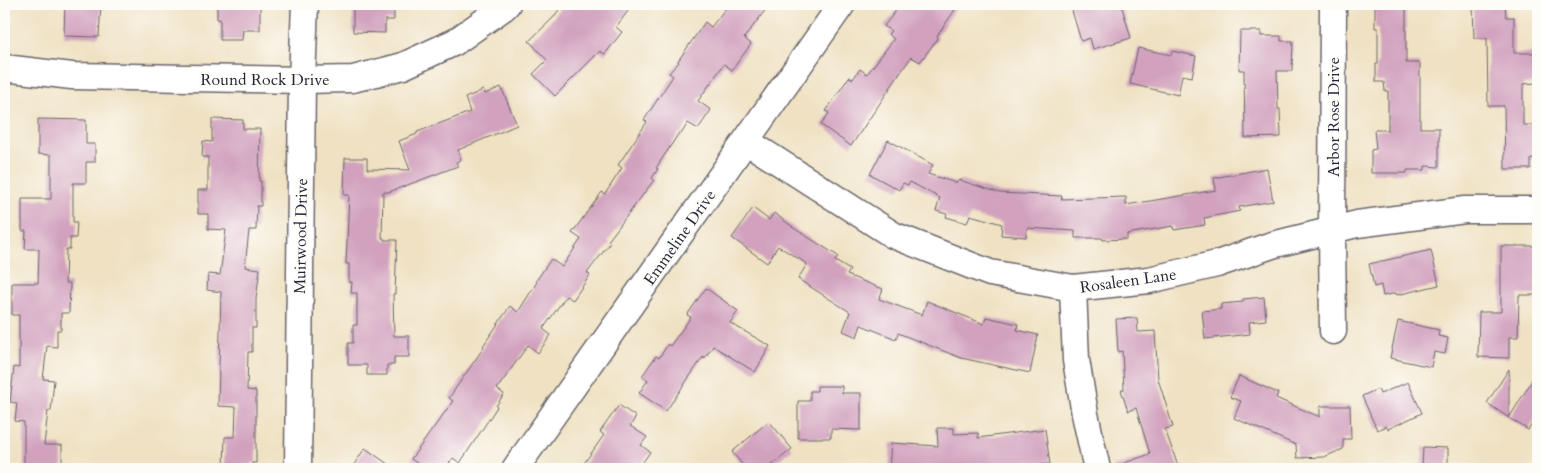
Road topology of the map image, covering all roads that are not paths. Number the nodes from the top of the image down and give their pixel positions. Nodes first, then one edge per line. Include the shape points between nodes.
1 (305, 4) edge
2 (507, 4) edge
3 (842, 4) edge
4 (1333, 4) edge
5 (4, 68) edge
6 (302, 80) junction
7 (746, 141) junction
8 (1538, 210) edge
9 (1332, 230) junction
10 (1073, 288) junction
11 (1333, 331) dead end
12 (298, 469) edge
13 (515, 469) edge
14 (1097, 469) edge

1 - 6 street, Muirwood Drive
2 - 6 street, Round Rock Drive via 455,42 403,66 353,78
3 - 7 street, Emmeline Drive
4 - 9 street, Arbor Rose Drive
5 - 6 street, Round Rock Drive via 72,76
6 - 12 street, Muirwood Drive
7 - 10 street, Rosaleen Lane via 893,235 990,273
7 - 13 street, Emmeline Drive
8 - 9 street, Rosaleen Lane via 1465,210
9 - 10 street, Rosaleen Lane via 1150,280
9 - 11 street, Arbor Rose Drive
10 - 14 street via 1076,360

